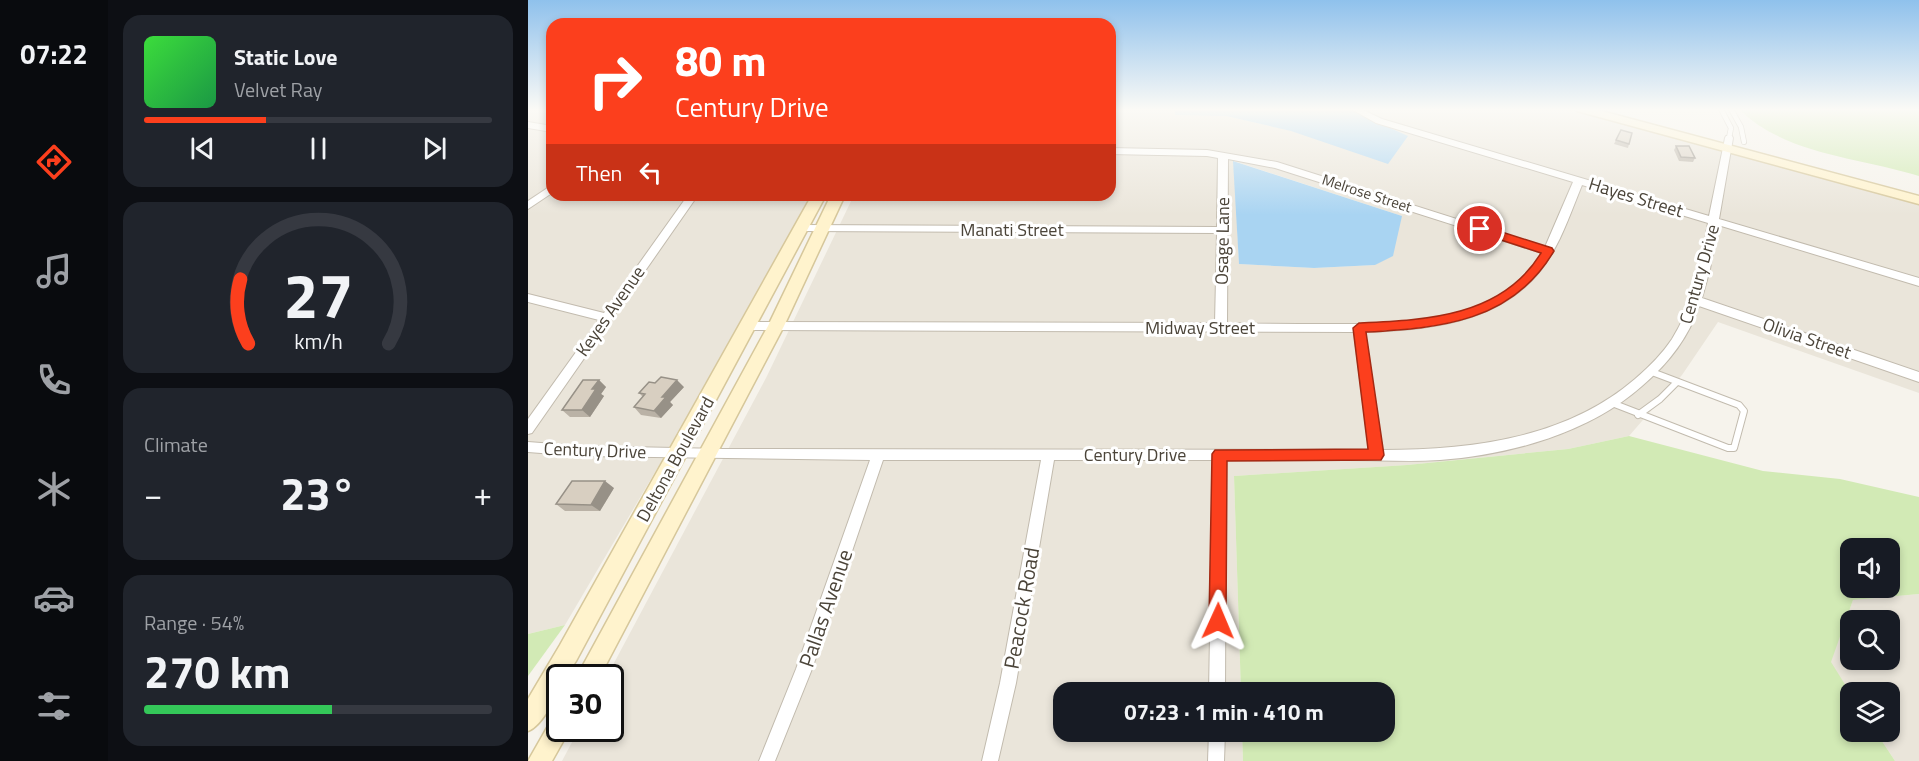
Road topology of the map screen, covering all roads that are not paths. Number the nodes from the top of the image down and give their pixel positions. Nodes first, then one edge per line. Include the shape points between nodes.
1 (1459, 145) edge
2 (1728, 145) edge
3 (1733, 145) edge
4 (1754, 145) edge
5 (1116, 151) edge
6 (1223, 155) junction
7 (1579, 180) junction
8 (1919, 188) edge
9 (546, 192) edge
10 (1919, 200) edge
11 (689, 201) edge
12 (816, 201) edge
13 (835, 201) edge
14 (528, 206) edge
15 (1715, 221) junction
16 (801, 228) junction
17 (820, 229) junction
18 (1222, 230) junction
19 (1548, 251) junction
20 (1919, 282) edge
21 (528, 298) edge
22 (1695, 300) junction
23 (605, 317) junction
24 (749, 326) junction
25 (776, 326) junction
26 (1221, 327) junction
27 (1359, 328) junction
28 (1652, 372) junction
29 (1919, 377) edge
30 (1676, 382) junction
31 (1612, 403) junction
32 (1638, 415) junction
33 (528, 429) edge
34 (528, 447) edge
35 (678, 452) junction
36 (705, 453) junction
37 (879, 453) junction
38 (1049, 454) junction
39 (1220, 454) junction
40 (1376, 455) junction
41 (594, 664) edge
42 (1217, 682) edge
43 (528, 720) edge
44 (551, 742) edge
45 (1217, 742) edge
46 (539, 761) edge
47 (767, 761) edge
48 (990, 761) edge
49 (1216, 761) edge

1 - 7 street, Hayes Street
2 - 15 street, Century Drive
3 - 10 main road
4 - 8 main road
5 - 6 street, Melrose Street
6 - 18 street, Osage Lane
6 - 19 street, Melrose Street via 1301,172
7 - 15 street, Hayes Street
7 - 19 street, Midway Street
9 - 14 street
11 - 23 street, Keyes Avenue
12 - 16 main road, Deltona Boulevard
13 - 17 main road, Deltona Boulevard
15 - 20 street, Hayes Street
15 - 22 street, Century Drive
16 - 17 street, Manati Street
16 - 24 main road, Deltona Boulevard
17 - 18 street, Manati Street
17 - 25 main road, Deltona Boulevard
18 - 26 street, Osage Lane
19 - 27 street, Midway Street via 1524,283 1470,314 1425,324
21 - 23 street
22 - 28 street, Century Drive via 1675,345
22 - 29 street, Olivia Street
23 - 33 street, Keyes Avenue
24 - 25 street, Midway Street
24 - 35 main road, Deltona Boulevard
25 - 26 street, Midway Street
25 - 36 main road, Deltona Boulevard
26 - 27 street, Midway Street
27 - 40 street
28 - 30 lane
28 - 31 street, Century Drive
30 - 32 lane
30 - 32 lane via 1738,405 1743,411 1734,448
31 - 32 lane
31 - 40 street, Century Drive via 1568,425 1502,446 1435,454
34 - 35 street, Century Drive
35 - 36 street, Century Drive
35 - 43 main road, Deltona Boulevard
36 - 37 street, Century Drive
36 - 41 main road, Deltona Boulevard
37 - 38 street, Century Drive
37 - 47 street, Pallas Avenue via 804,669
38 - 39 street, Century Drive
38 - 48 street, Peacock Road
39 - 40 street, Century Drive
39 - 42 street
44 - 46 main road
45 - 49 street

